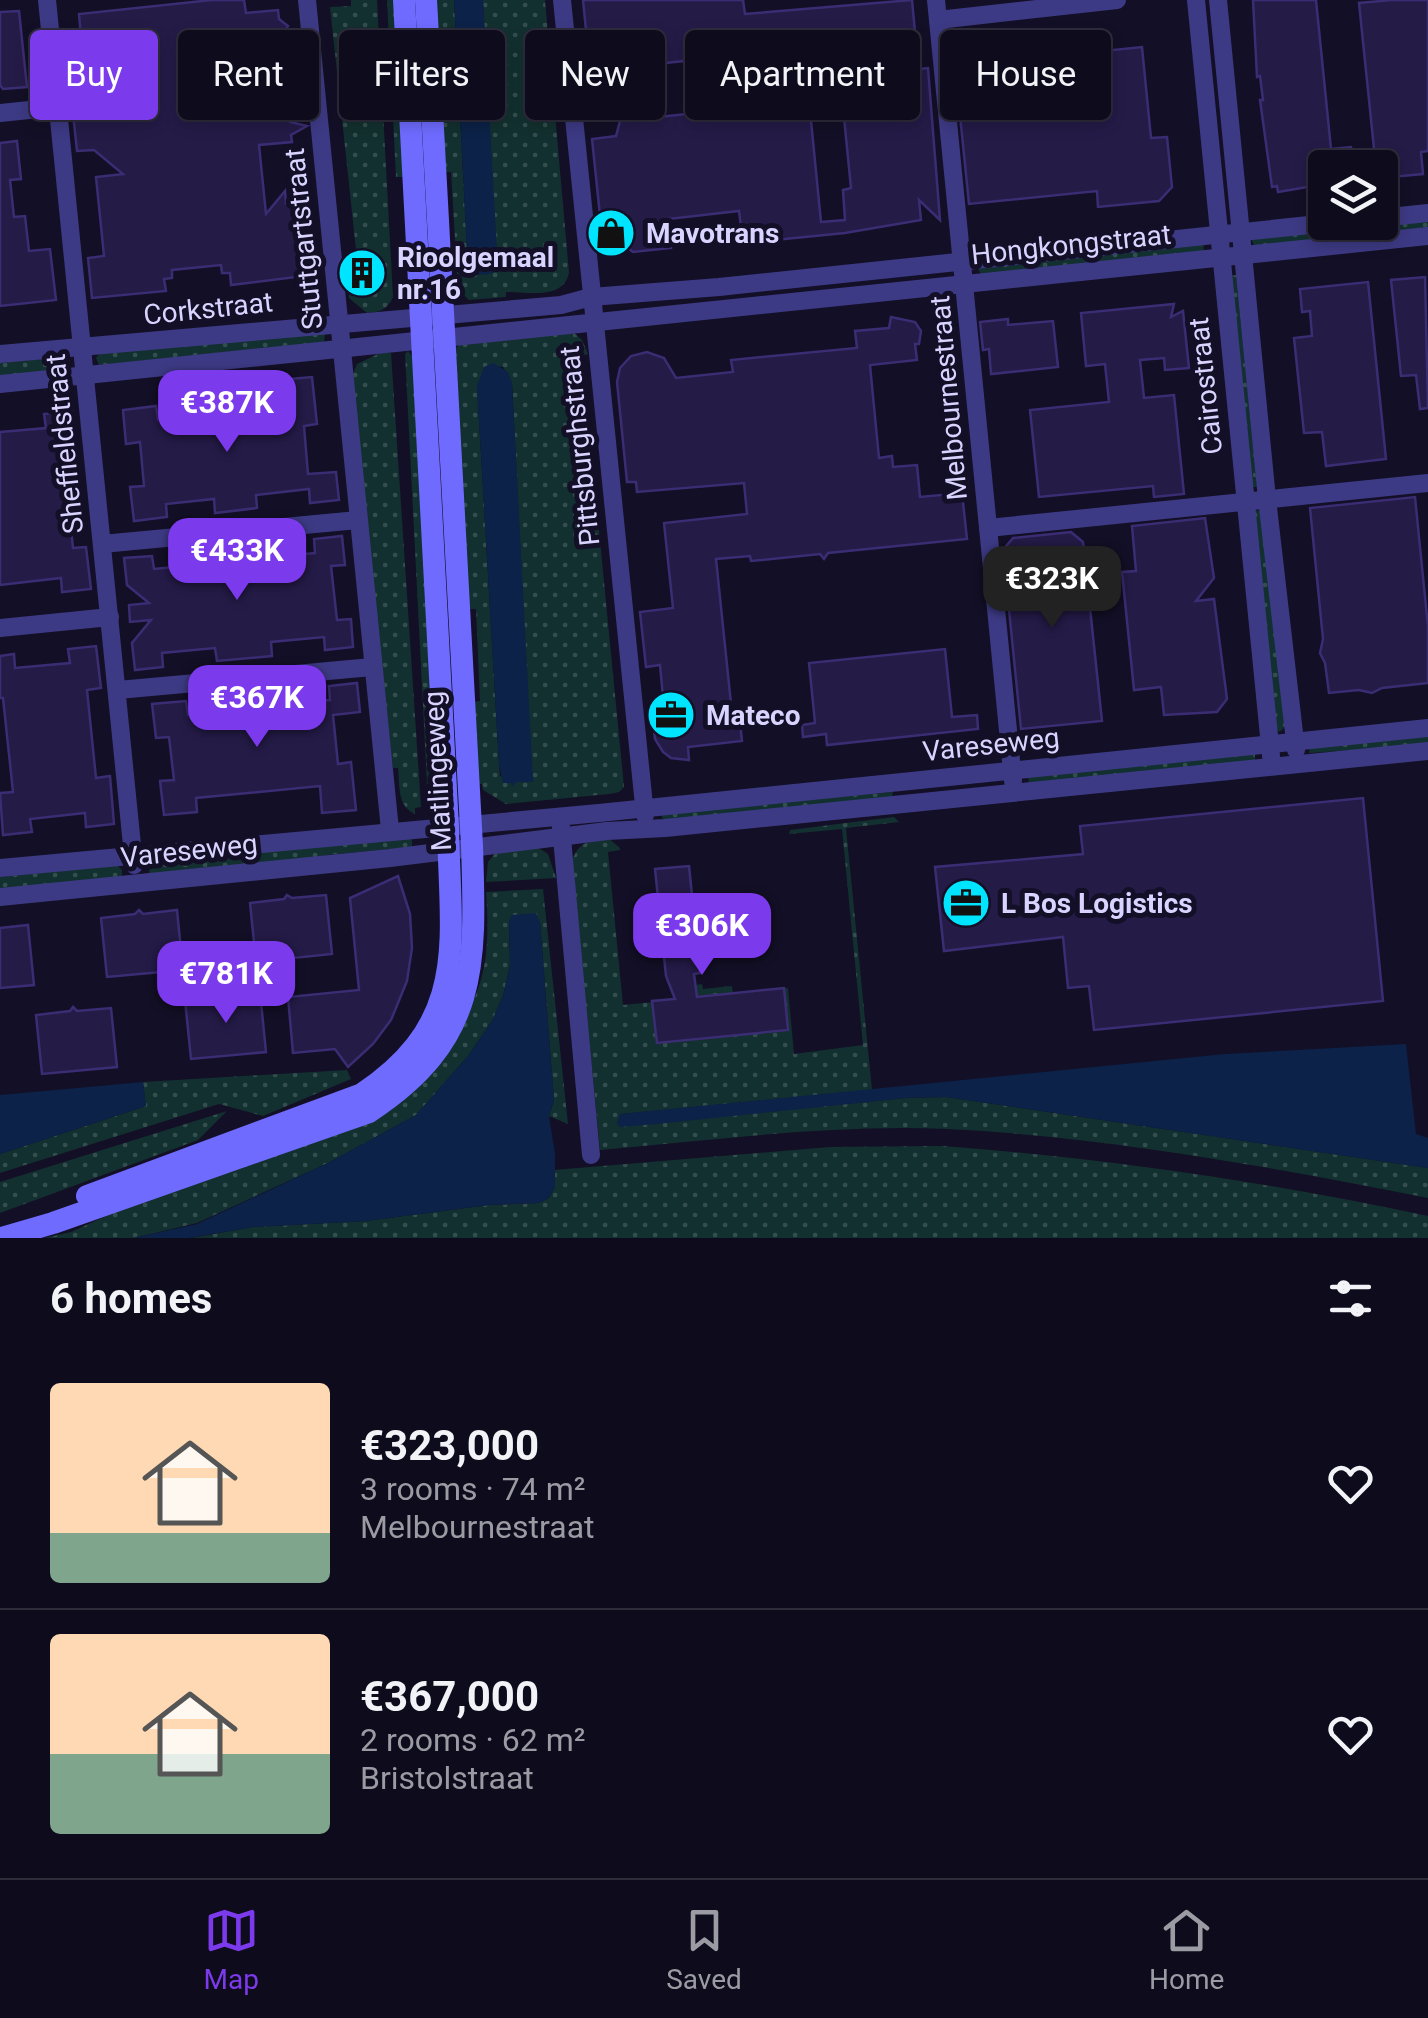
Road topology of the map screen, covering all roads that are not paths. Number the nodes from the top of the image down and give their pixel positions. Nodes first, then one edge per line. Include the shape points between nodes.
1 (47, 0) edge
2 (307, 0) edge
3 (404, 0) edge
4 (426, 0) edge
5 (562, 0) edge
6 (936, 0) edge
7 (1117, 0) edge
8 (1196, 0) edge
9 (1218, 0) edge
10 (938, 20) junction
11 (50, 30) edge
12 (30, 110) edge
13 (0, 113) edge
14 (59, 120) edge
15 (1428, 213) edge
16 (1398, 216) edge
17 (1308, 225) edge
18 (1240, 232) junction
19 (1217, 236) junction
20 (1428, 236) edge
21 (1242, 255) junction
22 (1219, 257) junction
23 (963, 260) junction
24 (965, 283) junction
25 (719, 287) junction
26 (591, 297) junction
27 (720, 308) junction
28 (594, 321) junction
29 (340, 323) junction
30 (433, 326) junction
31 (342, 347) junction
32 (81, 348) junction
33 (0, 354) edge
34 (83, 375) junction
35 (0, 384) edge
36 (1428, 483) edge
37 (1267, 499) junction
38 (1244, 502) junction
39 (358, 520) junction
40 (988, 528) junction
41 (102, 544) junction
42 (110, 617) junction
43 (0, 628) edge
44 (372, 667) junction
45 (118, 690) junction
46 (1428, 728) edge
47 (1295, 742) junction
48 (1270, 744) junction
49 (1428, 751) edge
50 (1298, 764) junction
51 (1272, 766) junction
52 (1012, 769) junction
53 (1014, 792) junction
54 (644, 808) junction
55 (560, 816) junction
56 (646, 828) junction
57 (390, 830) junction
58 (562, 836) junction
59 (460, 837) junction
60 (133, 854) junction
61 (0, 868) edge
62 (136, 883) junction
63 (0, 897) edge
64 (591, 1155) dead end
65 (0, 1229) edge
66 (2, 1238) edge

1 - 11 street, Sheffieldstraat
2 - 29 street, Stuttgartstraat
3 - 30 main road, Matlingeweg
4 - 30 main road, Matlingeweg
5 - 26 street, Pittsburghstraat
6 - 10 street, Melbournestraat
7 - 10 street
8 - 19 street, Cairostraat
9 - 18 street, Cairostraat
10 - 23 street, Melbournestraat
12 - 13 street
14 - 32 street, Sheffieldstraat
15 - 16 street
17 - 18 street, Hongkongstraat
18 - 19 street, Hongkongstraat
18 - 21 street, Cairostraat
19 - 22 street, Cairostraat
19 - 23 street, Hongkongstraat
20 - 21 street, Hongkongstraat
21 - 22 street, Hongkongstraat
21 - 37 street, Cairostraat
22 - 24 street, Hongkongstraat
22 - 38 street, Cairostraat
23 - 24 street, Melbournestraat
23 - 25 street, Hongkongstraat
24 - 27 street, Hongkongstraat
24 - 40 street, Melbournestraat
25 - 26 street, Hongkongstraat
25 - 27 street
26 - 28 street, Pittsburghstraat
26 - 30 street, Hongkongstraat
27 - 28 street, Hongkongstraat
28 - 30 street, Hongkongstraat
28 - 54 street, Pittsburghstraat
29 - 30 street, Corkstraat
29 - 31 street, Stuttgartstraat
29 - 32 street, Corkstraat
30 - 31 street, Corkstraat
30 - 59 main road, Matlingeweg
31 - 34 street, Corkstraat
31 - 39 street, Stuttgartstraat
32 - 33 street, Corkstraat
32 - 34 street, Sheffieldstraat
34 - 35 street, Corkstraat
34 - 41 street, Sheffieldstraat
36 - 37 street
37 - 38 street
37 - 47 street, Cairostraat
38 - 40 street
38 - 48 street, Cairostraat
39 - 41 street
39 - 44 street, Stuttgartstraat
40 - 52 street, Melbournestraat
41 - 42 street, Sheffieldstraat
42 - 43 street
42 - 45 street, Sheffieldstraat
44 - 45 street
44 - 57 street, Stuttgartstraat
45 - 60 street, Sheffieldstraat
46 - 47 street, Vareseweg
47 - 48 street, Vareseweg
47 - 50 street, Cairostraat
48 - 51 street, Cairostraat
48 - 52 street, Vareseweg
49 - 50 street, Vareseweg
50 - 51 street, Vareseweg
51 - 53 street, Vareseweg
52 - 53 street, Melbournestraat
52 - 54 street, Vareseweg
53 - 56 street, Vareseweg
54 - 55 street, Vareseweg
54 - 56 street, Pittsburghstraat
55 - 58 street
55 - 59 street, Vareseweg
56 - 58 street, Vareseweg
57 - 59 street, Vareseweg
57 - 60 street, Vareseweg
58 - 59 street, Vareseweg
58 - 64 street
59 - 62 street, Vareseweg
59 - 65 main road, Matlingeweg via 446,991 420,1044 392,1074 362,1094
59 - 66 main road, Matlingeweg via 475,936 466,993 435,1055 403,1090 314,1134
60 - 61 street, Vareseweg
60 - 62 street, Sheffieldstraat
62 - 63 street, Vareseweg

